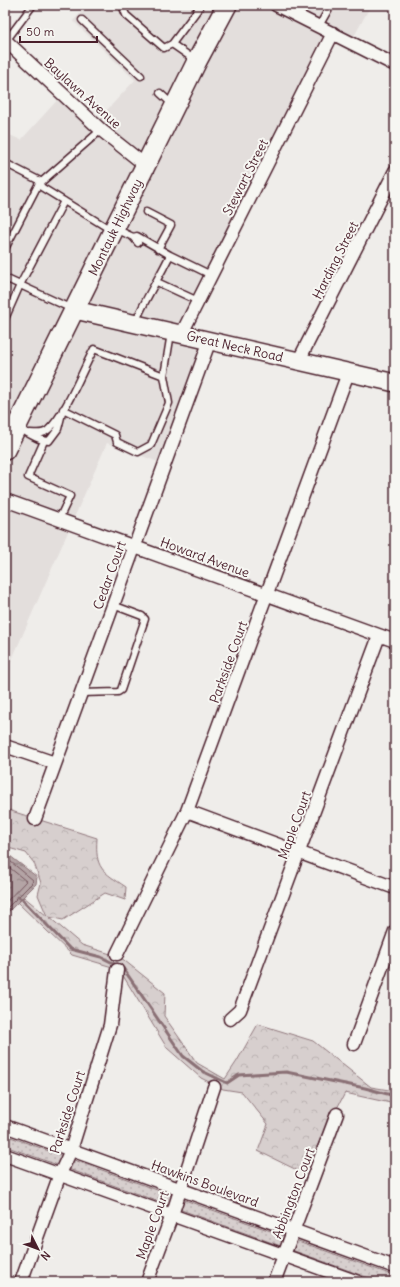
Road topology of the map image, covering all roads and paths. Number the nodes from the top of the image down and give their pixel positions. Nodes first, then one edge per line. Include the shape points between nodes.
1 (33, 5) edge
2 (122, 5) edge
3 (196, 5) edge
4 (227, 5) edge
5 (276, 5) edge
6 (331, 5) edge
7 (82, 20) dead end
8 (319, 26) junction
9 (333, 33) junction
10 (5, 41) edge
11 (172, 44) junction
12 (197, 61) junction
13 (395, 65) edge
14 (141, 76) dead end
15 (160, 93) dead end
16 (174, 106) junction
17 (101, 130) junction
18 (5, 163) edge
19 (145, 165) junction
20 (395, 171) edge
21 (40, 183) junction
22 (64, 201) junction
23 (146, 212) dead end
24 (114, 230) junction
25 (133, 237) junction
26 (138, 243) dead end
27 (5, 249) edge
28 (151, 249) dead end
29 (158, 249) junction
30 (170, 255) junction
31 (211, 275) junction
32 (5, 278) edge
33 (157, 282) junction
34 (20, 285) junction
35 (198, 301) junction
36 (75, 310) junction
37 (5, 319) edge
38 (135, 323) junction
39 (176, 332) junction
40 (210, 340) junction
41 (299, 360) junction
42 (348, 373) junction
43 (164, 376) junction
44 (395, 383) edge
45 (63, 409) junction
46 (16, 427) edge
47 (44, 441) junction
48 (5, 450) edge
49 (5, 500) edge
50 (59, 519) junction
51 (135, 547) junction
52 (268, 595) junction
53 (113, 605) junction
54 (379, 636) junction
55 (395, 641) edge
56 (81, 693) junction
57 (5, 746) edge
58 (55, 763) junction
59 (187, 811) junction
60 (35, 819) dead end
61 (299, 852) junction
62 (395, 888) edge
63 (395, 931) edge
64 (117, 954) dead end
65 (117, 970) dead end
66 (230, 1019) dead end
67 (354, 1044) dead end
68 (214, 1087) dead end
69 (337, 1114) dead end
70 (5, 1126) edge
71 (71, 1150) junction
72 (5, 1154) edge
73 (60, 1174) junction
74 (180, 1188) junction
75 (172, 1215) junction
76 (294, 1230) junction
77 (284, 1255) junction
78 (395, 1267) edge
79 (21, 1282) edge
80 (147, 1282) edge
81 (274, 1282) edge
82 (358, 1282) edge

1 - 10 lane
2 - 11 lane via 126,15 164,48
3 - 11 lane via 199,8
4 - 12 main road, Montauk Highway
5 - 8 street
6 - 8 lane
7 - 14 lane
8 - 9 street
9 - 13 street
9 - 31 street, Stewart Street
10 - 17 street, Baylawn Avenue
11 - 12 lane
12 - 16 main road, Montauk Highway
15 - 16 lane
16 - 19 main road, Montauk Highway
17 - 19 street, Baylawn Avenue
17 - 21 lane
18 - 21 lane
19 - 24 main road, Montauk Highway
20 - 41 street, Harding Street
21 - 22 lane
21 - 27 lane
22 - 24 lane
22 - 34 lane
23 - 29 lane via 171,225
24 - 25 lane
24 - 36 main road, Montauk Highway
25 - 26 lane
25 - 29 lane via 142,238
28 - 29 lane
29 - 30 lane
30 - 31 lane
30 - 33 lane
31 - 35 street, Stewart Street
32 - 34 lane
33 - 35 lane
33 - 38 lane
34 - 36 lane
34 - 37 lane
35 - 39 street, Stewart Street
36 - 38 main road, Great Neck Road
36 - 46 main road, Montauk Highway
38 - 39 main road, Great Neck Road
39 - 40 main road, Great Neck Road
39 - 43 lane
40 - 41 main road, Great Neck Road
40 - 51 street, Cedar Court
41 - 42 main road, Great Neck Road
42 - 44 main road, Great Neck Road
42 - 52 street, Parkside Court
43 - 45 lane via 94,349
43 - 45 lane via 169,403 151,445 138,452 117,442 115,435
45 - 46 lane via 48,431 41,434
45 - 47 lane via 58,429 49,441
46 - 47 lane
46 - 48 main road, Montauk Highway
47 - 50 lane via 28,477 70,496
49 - 50 street, Howard Avenue
50 - 51 street, Howard Avenue
51 - 52 street, Howard Avenue
51 - 53 street, Cedar Court
52 - 54 street, Howard Avenue
52 - 59 street, Parkside Court
53 - 56 street, Cedar Court
53 - 56 lane via 144,619 122,690
54 - 55 street, Howard Avenue
54 - 61 street, Maple Court
56 - 58 street, Cedar Court
57 - 58 street
58 - 60 street, Cedar Court
59 - 61 street
59 - 64 street, Parkside Court
61 - 62 street
61 - 66 street, Maple Court via 240,1010
63 - 67 street
65 - 71 street, Parkside Court via 110,1024
68 - 74 street, Maple Court
69 - 76 street, Abbington Court
70 - 71 street, Hawkins Boulevard
71 - 73 street, Parkside Court
71 - 74 street, Hawkins Boulevard
72 - 73 street
73 - 75 street
73 - 79 street, Parkside Court
74 - 75 street, Maple Court
74 - 76 street, Hawkins Boulevard
75 - 77 street
75 - 80 street, Maple Court
76 - 77 street, Abbington Court
76 - 78 street, Hawkins Boulevard
77 - 81 street, Abbington Court
77 - 82 street

